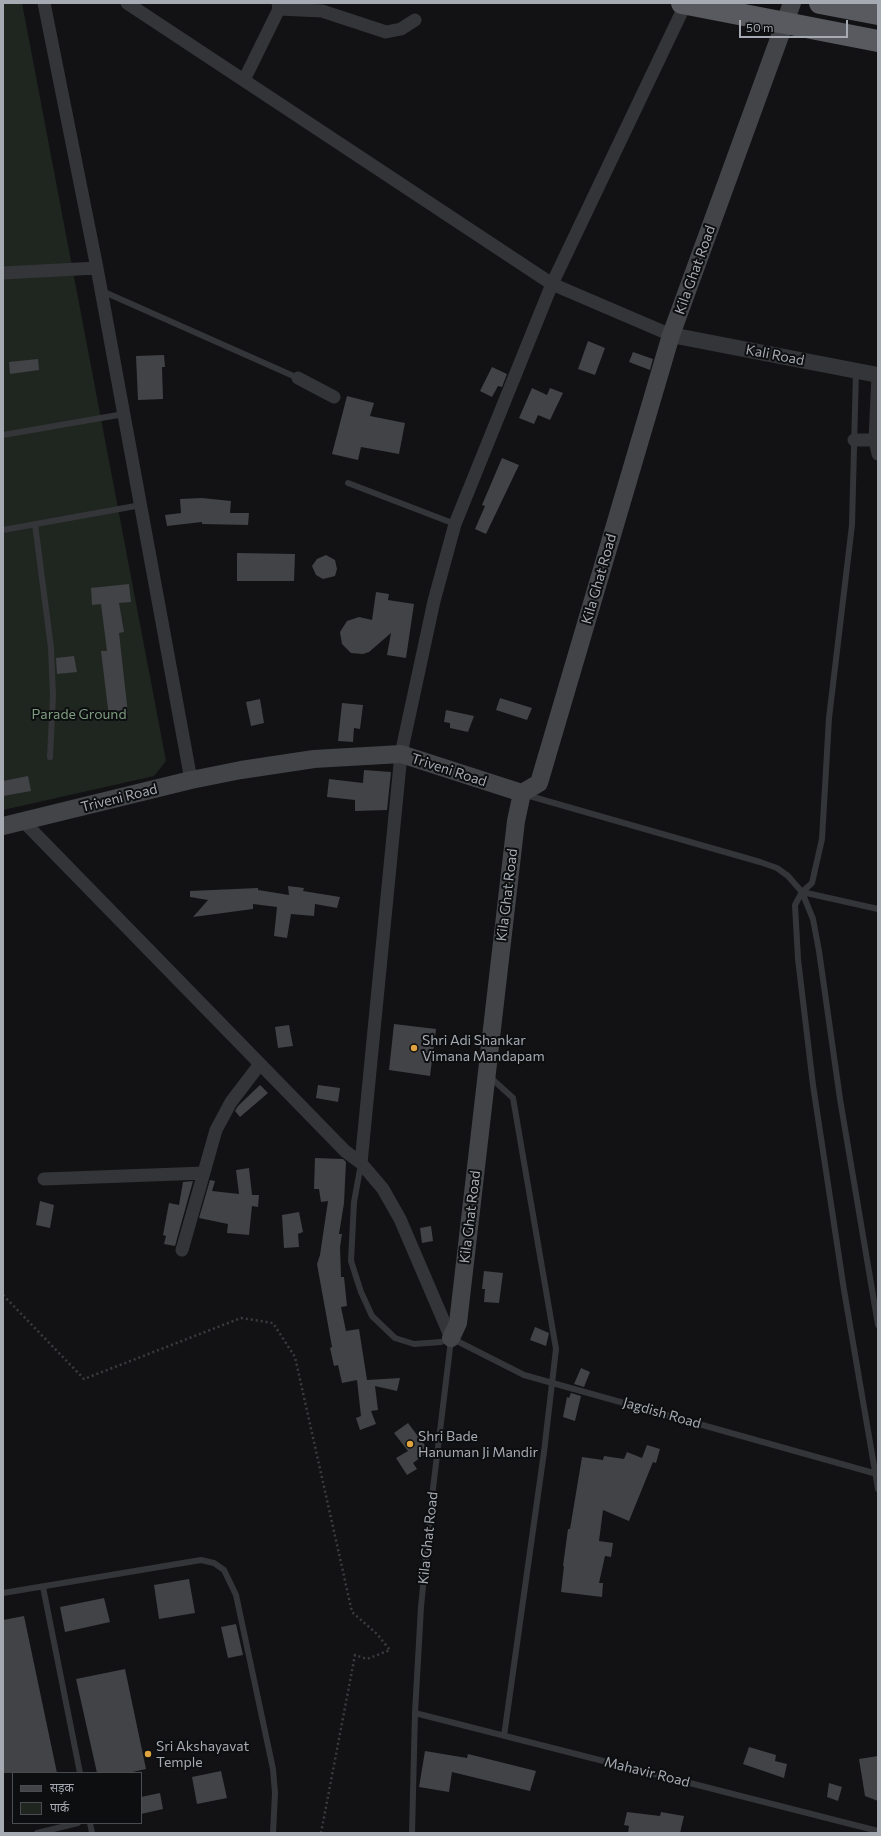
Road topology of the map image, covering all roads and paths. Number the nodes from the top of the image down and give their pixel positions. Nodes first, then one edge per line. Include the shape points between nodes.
1 (44, 3) edge
2 (126, 3) edge
3 (682, 3) edge
4 (686, 3) edge
5 (792, 3) edge
6 (820, 3) edge
7 (278, 6) edge
8 (878, 14) edge
9 (415, 20) dead end
10 (878, 41) edge
11 (244, 80) junction
12 (97, 268) junction
13 (3, 273) edge
14 (552, 284) junction
15 (102, 291) junction
16 (671, 335) junction
17 (856, 371) junction
18 (878, 375) edge
19 (298, 378) joint
20 (334, 397) dead end
21 (124, 414) junction
22 (3, 435) edge
23 (854, 440) junction
24 (875, 440) junction
25 (878, 454) edge
26 (348, 483) dead end
27 (141, 505) junction
28 (35, 524) junction
29 (455, 524) junction
30 (3, 530) edge
31 (401, 754) junction
32 (50, 757) dead end
33 (191, 780) junction
34 (522, 793) junction
35 (24, 822) junction
36 (3, 826) edge
37 (802, 892) junction
38 (878, 909) edge
39 (260, 1064) junction
40 (487, 1073) junction
41 (361, 1163) junction
42 (204, 1173) junction
43 (44, 1179) dead end
44 (182, 1250) dead end
45 (3, 1295) edge
46 (878, 1325) edge
47 (451, 1338) junction
48 (553, 1383) junction
49 (877, 1474) edge
50 (878, 1489) edge
51 (43, 1587) junction
52 (3, 1593) edge
53 (415, 1713) junction
54 (504, 1736) junction
55 (80, 1772) edge
56 (74, 1824) edge
57 (875, 1831) edge
58 (37, 1833) edge
59 (274, 1833) edge
60 (321, 1833) edge
61 (412, 1833) edge

1 - 12 street
2 - 11 street
3 - 10 highway, bridge
4 - 14 street
5 - 16 main road, Kila Ghat Road
6 - 8 highway
7 - 9 street via 322,11 386,32 401,29
7 - 11 street
11 - 14 street
12 - 13 street
12 - 15 street
14 - 16 street
14 - 29 street
15 - 19 lane
15 - 21 street
16 - 17 street, Kali Road
16 - 34 main road, Kila Ghat Road via 539,783
17 - 18 street, Kali Road
17 - 23 lane
18 - 24 street
19 - 20 street
21 - 22 lane
21 - 27 street
23 - 24 street
23 - 37 lane via 852,525 829,718 822,839 812,883
24 - 25 street
26 - 29 lane
27 - 28 lane
27 - 33 street
28 - 30 lane
28 - 32 lane via 51,648 53,696
29 - 31 street via 434,601
31 - 33 main road, Triveni Road via 314,760
31 - 34 main road, Triveni Road
31 - 41 street
33 - 35 main road, Triveni Road
34 - 37 lane, Triveni Road via 777,868
34 - 40 main road, Kila Ghat Road via 516,821
35 - 36 main road, Triveni Road
35 - 39 street
37 - 38 lane
37 - 46 lane, Triveni Road via 813,919 819,951 840,1099
37 - 49 lane via 795,905 798,959 811,1069 844,1290
39 - 41 street via 345,1151
39 - 42 street via 231,1102 216,1130
40 - 47 main road, Kila Ghat Road via 458,1323
40 - 48 lane via 513,1098 556,1349
41 - 47 street via 383,1189 400,1219
41 - 47 lane via 354,1202 352,1261 361,1292 372,1316 395,1338 414,1344 441,1342
42 - 43 street
42 - 44 street
45 - 60 path via 84,1379 241,1318 273,1323 295,1357 352,1612 377,1634 390,1650 367,1659 355,1655
47 - 48 lane, Jagdish Road via 524,1375
47 - 53 lane, Kila Ghat Road via 422,1599
48 - 49 lane, Jagdish Road
48 - 54 lane
49 - 50 lane
51 - 52 lane
51 - 55 lane
51 - 59 lane via 201,1560 214,1563 224,1570 236,1595 273,1769
53 - 54 lane, Mahavir Road
53 - 61 lane, Kila Ghat Road
54 - 57 lane, Mahavir Road
56 - 58 lane

